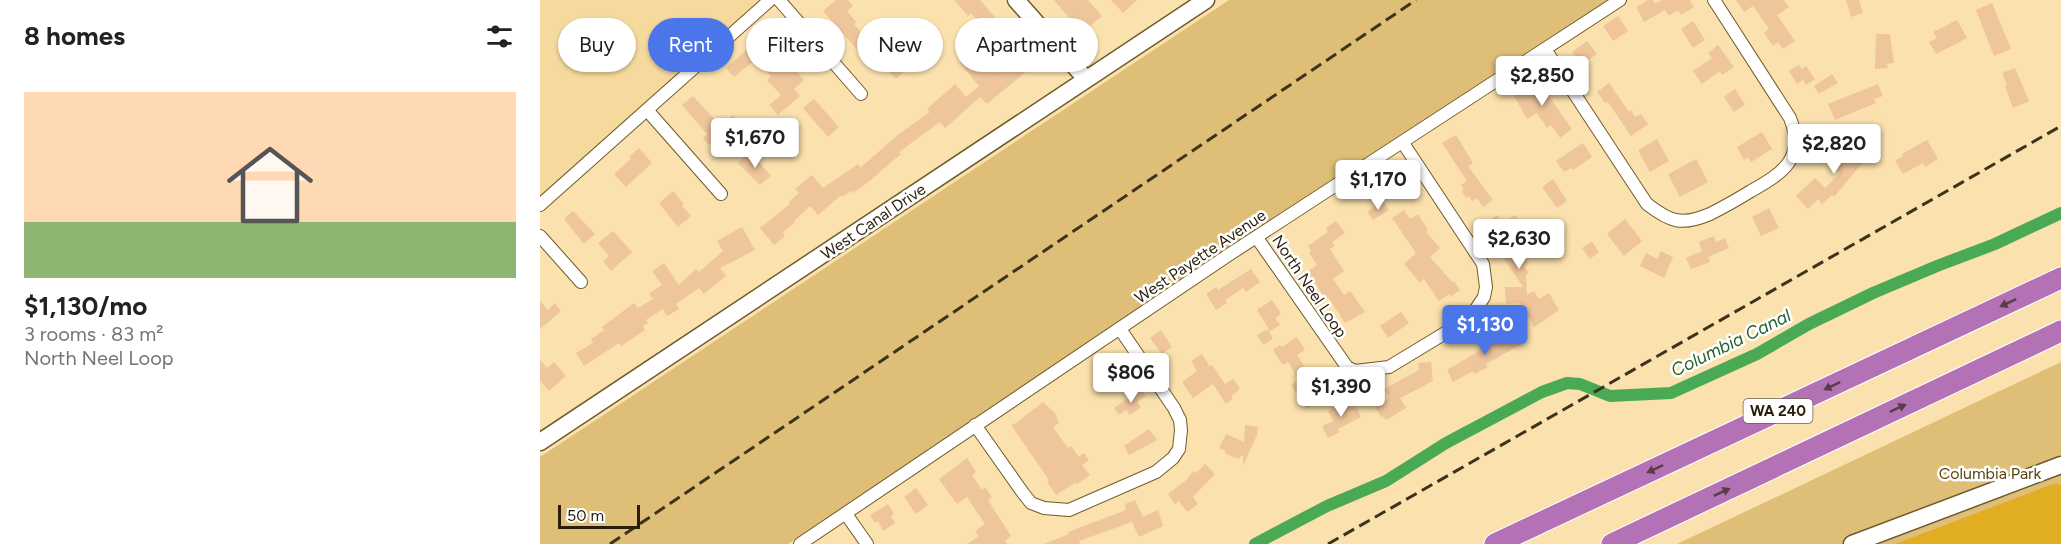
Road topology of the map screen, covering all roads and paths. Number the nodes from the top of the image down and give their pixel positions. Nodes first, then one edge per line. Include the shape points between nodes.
1 (770, 0) edge
2 (779, 0) edge
3 (1016, 0) edge
4 (1206, 0) edge
5 (1620, 0) edge
6 (1714, 0) edge
7 (1545, 49) junction
8 (1086, 80) junction
9 (861, 94) dead end
10 (646, 110) junction
11 (1403, 143) junction
12 (721, 194) dead end
13 (540, 205) edge
14 (540, 236) edge
15 (1257, 238) junction
16 (2061, 278) edge
17 (581, 282) dead end
18 (1120, 329) junction
19 (2061, 331) edge
20 (975, 425) junction
21 (540, 442) edge
22 (2061, 465) edge
23 (846, 514) junction
24 (800, 544) edge
25 (867, 544) edge
26 (1495, 544) edge
27 (1612, 544) edge
28 (1852, 544) edge

1 - 10 street
2 - 9 street
3 - 8 street
4 - 8 street, West Canal Drive
5 - 7 street, West Payette Avenue
6 - 7 street via 1790,118 1796,144 1779,175 1699,219 1667,218 1647,204
7 - 11 street, West Payette Avenue
8 - 21 street, West Canal Drive
10 - 12 street
10 - 13 street
11 - 15 street, West Payette Avenue
11 - 15 street, North Neel Loop via 1483,264 1484,297 1464,322 1389,367 1347,367
14 - 17 street
15 - 18 street, West Payette Avenue
16 -> 26 highway, WA 240
18 - 20 street, West Payette Avenue
18 - 20 street via 1180,420 1179,449 1156,472 1069,510 1044,508 1031,503 1023,494
27 -> 19 highway, WA 240
20 - 23 street, West Payette Avenue
22 - 28 street
23 - 24 street, West Payette Avenue
23 - 25 street

